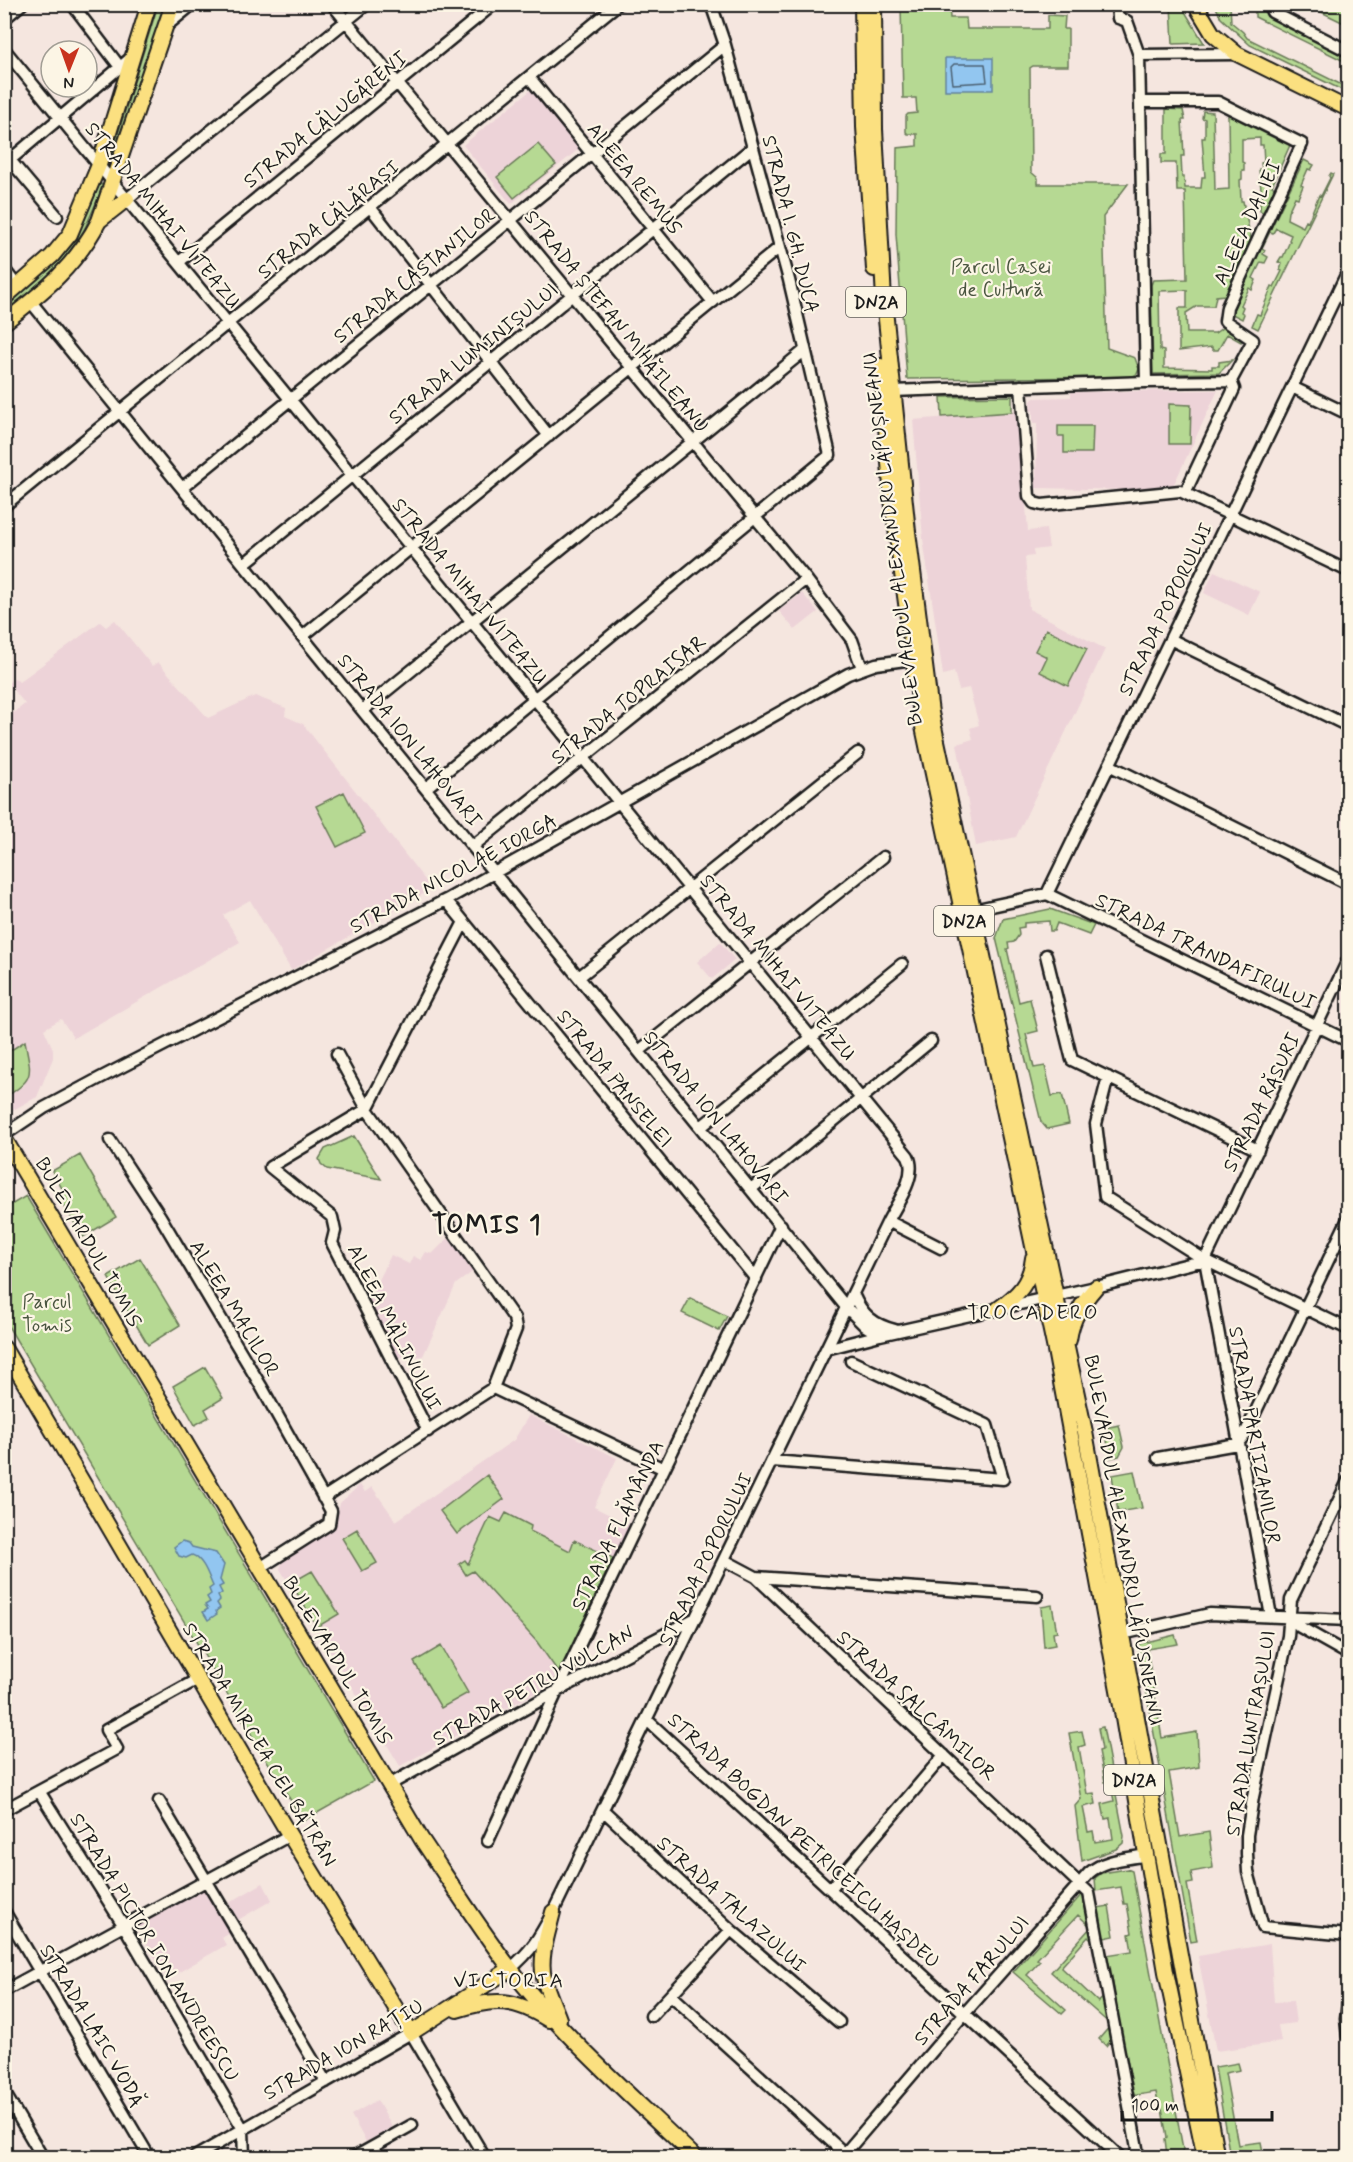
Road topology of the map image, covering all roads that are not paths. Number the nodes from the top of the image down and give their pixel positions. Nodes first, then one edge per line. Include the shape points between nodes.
1 (22, 4) edge
2 (72, 4) edge
3 (149, 4) edge
4 (173, 4) edge
5 (194, 4) edge
6 (332, 4) edge
7 (366, 4) edge
8 (494, 4) edge
9 (618, 4) edge
10 (711, 4) edge
11 (862, 4) edge
12 (874, 4) edge
13 (1118, 4) edge
14 (1195, 4) edge
15 (1269, 4) edge
16 (4, 19) edge
17 (346, 21) junction
18 (165, 27) junction
19 (725, 45) junction
20 (4, 49) edge
21 (1348, 51) edge
22 (1237, 54) junction
23 (1139, 55) junction
24 (132, 57) junction
25 (120, 67) junction
26 (529, 77) junction
27 (397, 83) junction
28 (1140, 102) junction
29 (1348, 109) edge
30 (61, 119) junction
31 (447, 144) junction
32 (753, 147) junction
33 (592, 154) junction
34 (6, 159) edge
35 (99, 165) junction
36 (113, 182) junction
37 (128, 199) junction
38 (370, 207) junction
39 (57, 216) dead end
40 (510, 220) junction
41 (99, 221) junction
42 (653, 229) junction
43 (780, 247) junction
44 (179, 262) junction
45 (4, 269) edge
46 (1348, 271) edge
47 (431, 285) junction
48 (18, 287) junction
49 (572, 296) junction
50 (4, 298) edge
51 (31, 302) junction
52 (713, 302) junction
53 (4, 323) edge
54 (228, 323) junction
55 (804, 351) junction
56 (491, 362) junction
57 (632, 368) junction
58 (1231, 381) junction
59 (1146, 382) junction
60 (1021, 386) junction
61 (1292, 387) junction
62 (892, 391) junction
63 (291, 399) junction
64 (120, 411) junction
65 (1348, 414) edge
66 (549, 436) junction
67 (692, 442) junction
68 (353, 475) junction
69 (182, 488) junction
70 (1185, 492) junction
71 (4, 506) edge
72 (1231, 514) junction
73 (754, 517) junction
74 (412, 548) junction
75 (244, 564) junction
76 (1348, 571) edge
77 (806, 579) junction
78 (472, 621) junction
79 (303, 636) junction
80 (1170, 639) junction
81 (918, 658) junction
82 (862, 668) junction
83 (535, 698) junction
84 (363, 710) junction
85 (1348, 726) edge
86 (858, 753) dead end
87 (583, 758) junction
88 (1109, 765) junction
89 (426, 788) junction
90 (620, 802) junction
91 (472, 846) junction
92 (883, 857) dead end
93 (494, 873) junction
94 (1348, 884) edge
95 (690, 888) junction
96 (1047, 894) junction
97 (446, 900) junction
98 (973, 910) junction
99 (464, 922) junction
100 (1046, 955) dead end
101 (1348, 960) edge
102 (751, 963) junction
103 (902, 964) dead end
104 (579, 977) junction
105 (1317, 1026) junction
106 (811, 1036) junction
107 (931, 1041) dead end
108 (1348, 1041) edge
109 (639, 1051) junction
110 (337, 1054) dead end
111 (1108, 1077) junction
112 (861, 1098) junction
113 (367, 1109) junction
114 (701, 1127) junction
115 (4, 1136) edge
116 (110, 1140) dead end
117 (1258, 1150) junction
118 (909, 1156) joint
119 (751, 1189) junction
120 (1348, 1219) edge
121 (888, 1221) junction
122 (780, 1226) junction
123 (941, 1248) dead end
124 (1034, 1250) junction
125 (1205, 1260) junction
126 (756, 1279) junction
127 (1096, 1287) junction
128 (853, 1294) junction
129 (1051, 1297) junction
130 (846, 1306) junction
131 (998, 1309) junction
132 (1305, 1309) junction
133 (1348, 1329) edge
134 (898, 1331) junction
135 (880, 1335) junction
136 (4, 1348) edge
137 (1068, 1348) junction
138 (826, 1350) junction
139 (851, 1361) dead end
140 (492, 1388) junction
141 (428, 1431) junction
142 (1237, 1444) junction
143 (1158, 1458) dead end
144 (772, 1461) junction
145 (664, 1469) junction
146 (1348, 1481) edge
147 (323, 1498) junction
148 (724, 1560) junction
149 (260, 1568) junction
150 (756, 1577) junction
151 (1036, 1596) dead end
152 (1271, 1616) junction
153 (1289, 1616) junction
154 (696, 1618) junction
155 (1348, 1620) edge
156 (1122, 1634) junction
157 (1348, 1654) edge
158 (198, 1679) junction
159 (557, 1691) junction
160 (647, 1720) junction
161 (944, 1755) junction
162 (389, 1785) junction
163 (39, 1791) junction
164 (159, 1801) dead end
165 (4, 1810) edge
166 (603, 1810) junction
167 (290, 1834) junction
168 (488, 1841) dead end
169 (1147, 1855) junction
170 (206, 1881) junction
171 (1080, 1883) junction
172 (831, 1888) junction
173 (4, 1911) edge
174 (554, 1912) junction
175 (124, 1926) junction
176 (731, 1930) junction
177 (1348, 1935) edge
178 (510, 1969) junction
179 (40, 1971) junction
180 (4, 1991) edge
181 (671, 1995) junction
182 (1348, 2003) edge
183 (965, 2013) junction
184 (441, 2015) junction
185 (651, 2016) dead end
186 (839, 2022) dead end
187 (564, 2029) junction
188 (411, 2033) junction
189 (1348, 2034) edge
190 (326, 2082) junction
191 (4, 2092) edge
192 (412, 2125) dead end
193 (243, 2129) junction
194 (842, 2155) edge
195 (43, 2157) edge
196 (150, 2157) edge
197 (193, 2157) edge
198 (243, 2157) edge
199 (353, 2157) edge
200 (485, 2157) edge
201 (696, 2157) edge
202 (1121, 2157) edge
203 (1135, 2157) edge
204 (1205, 2157) edge
205 (1217, 2157) edge

1 - 16 street
2 - 25 street
3 - 24 main road
4 - 18 main road
5 - 18 street
6 - 17 street, STRADA ȘTEFAN MIHĂILEANU
7 - 17 street
8 - 27 street, STRADA CĂLUGĂRENI
9 - 26 street, STRADA CĂLĂRAȘI
10 - 19 street, STRADA I. GH. DUCA
11 - 81 main road, BULEVARDUL ALEXANDRU LĂPUȘNEANU / DN2A via 864,127 892,499
12 - 62 main road, BULEVARDUL ALEXANDRU LĂPUȘNEANU / DN2A via 875,129
13 - 23 street via 1118,18 1127,21
14 - 22 main road via 1213,34
15 - 21 street via 1272,12
17 - 27 street, STRADA ȘTEFAN MIHĂILEANU
17 - 37 street
18 - 36 main road
19 - 32 street, STRADA I. GH. DUCA
19 - 33 street, STRADA CASTANILOR
20 - 30 street, STRADA MIHAI VITEAZU
22 - 23 street
22 - 29 main road
23 - 28 street
24 - 25 street
24 - 35 main road
25 - 30 street
26 - 31 street, STRADA CĂLĂRAȘI
26 - 33 street, ALEEA REMUS
27 - 31 street, STRADA ȘTEFAN MIHĂILEANU
27 - 44 street, STRADA CĂLUGĂRENI
28 - 58 street, ALEEA DALIEI via 1218,102 1302,144 1227,307 1225,321 1253,340
28 - 59 street
30 - 34 street
30 - 35 street, STRADA MIHAI VITEAZU
31 - 38 street, STRADA CĂLĂRAȘI
31 - 40 street, STRADA ȘTEFAN MIHĂILEANU
32 - 42 street, STRADA LUMINIȘULUI
32 - 43 street, STRADA I. GH. DUCA
33 - 40 street, STRADA CASTANILOR
33 - 42 street, ALEEA REMUS
34 - 39 street
35 - 36 street, STRADA MIHAI VITEAZU
35 - 48 main road via 70,234
36 - 37 street, STRADA MIHAI VITEAZU
36 - 41 main road
37 - 41 main road
37 - 44 street, STRADA MIHAI VITEAZU
38 - 47 street
38 - 54 street, STRADA CĂLĂRAȘI
40 - 47 street, STRADA CASTANILOR
40 - 49 street, STRADA ȘTEFAN MIHĂILEANU
41 - 51 main road via 67,270
42 - 49 street, STRADA LUMINIȘULUI
42 - 52 street, ALEEA REMUS
43 - 52 street
43 - 55 street, STRADA I. GH. DUCA
44 - 54 street, STRADA MIHAI VITEAZU
45 - 48 street
46 - 61 street, STRADA POPORULUI
47 - 56 street
47 - 63 street, STRADA CASTANILOR
48 - 50 main road
49 - 56 street, STRADA LUMINIȘULUI
49 - 57 street, STRADA ȘTEFAN MIHĂILEANU
51 - 53 main road
51 - 64 street, STRADA ION LAHOVARI
52 - 57 street
54 - 63 street, STRADA MIHAI VITEAZU
54 - 64 street, STRADA CĂLĂRAȘI
55 - 67 street
55 - 73 street, STRADA I. GH. DUCA via 830,454
56 - 66 street
56 - 68 street, STRADA LUMINIȘULUI
57 - 66 street
57 - 67 street, STRADA ȘTEFAN MIHĂILEANU
58 - 59 street
58 - 70 street via 1234,389
59 - 60 street
60 - 62 street
60 - 70 street via 1029,496 1034,503
61 - 65 street
61 - 72 street, STRADA POPORULUI
62 - 81 main road, BULEVARDUL ALEXANDRU LĂPUȘNEANU / DN2A
63 - 68 street, STRADA MIHAI VITEAZU
63 - 69 street, STRADA CASTANILOR
64 - 69 street, STRADA ION LAHOVARI
64 - 71 street, STRADA CĂLĂRAȘI
66 - 74 street
67 - 73 street, STRADA ȘTEFAN MIHĂILEANU
67 - 78 street
68 - 74 street, STRADA MIHAI VITEAZU
68 - 75 street, STRADA LUMINIȘULUI
69 - 75 street, STRADA ION LAHOVARI
70 - 72 street
72 - 76 street
72 - 80 street, STRADA POPORULUI
73 - 77 street, STRADA ȘTEFAN MIHĂILEANU
73 - 83 street
74 - 78 street, STRADA MIHAI VITEAZU
74 - 79 street
75 - 79 street, STRADA ION LAHOVARI
77 - 82 street, STRADA ȘTEFAN MIHĂILEANU via 852,640
77 - 87 street, STRADA TOPRAISAR
78 - 83 street, STRADA MIHAI VITEAZU
78 - 84 street
79 - 84 street, STRADA ION LAHOVARI
80 - 85 street
80 - 88 street, STRADA POPORULUI
81 - 82 street, STRADA NICOLAE IORGA
81 - 98 main road, BULEVARDUL ALEXANDRU LĂPUȘNEANU / DN2A
81 - 124 main road, BULEVARDUL ALEXANDRU LĂPUȘNEANU / DN2A via 922,722
82 - 90 street, STRADA NICOLAE IORGA
83 - 87 street, STRADA MIHAI VITEAZU
83 - 89 street
84 - 89 street, STRADA ION LAHOVARI
86 - 95 street
87 - 90 street, STRADA MIHAI VITEAZU
87 - 91 street, STRADA TOPRAISAR
88 - 94 street
88 - 96 street, STRADA POPORULUI
89 - 91 street, STRADA ION LAHOVARI
90 - 93 street, STRADA NICOLAE IORGA
90 - 95 street, STRADA MIHAI VITEAZU
91 - 93 street, STRADA ION LAHOVARI
92 - 102 street
93 - 97 street, STRADA NICOLAE IORGA
93 - 104 street, STRADA ION LAHOVARI
95 - 102 street, STRADA MIHAI VITEAZU
95 - 104 street
96 - 98 street
96 - 105 street, STRADA TRANDAFIRULUI
97 - 99 street, STRADA PANSELEI
97 - 115 street, STRADA NICOLAE IORGA via 86,1086 34,1114
98 - 129 main road, BULEVARDUL ALEXANDRU LĂPUȘNEANU / DN2A
99 - 113 street
99 - 126 street, STRADA PANSELEI
100 - 111 street via 1072,1060
101 - 105 street, STRADA RĂSURI
102 - 106 street, STRADA MIHAI VITEAZU
102 - 109 street
103 - 106 street
104 - 109 street, STRADA ION LAHOVARI
105 - 108 street, STRADA TRANDAFIRULUI
105 - 117 street, STRADA RĂSURI
106 - 112 street, STRADA MIHAI VITEAZU
106 - 114 street
107 - 112 street
109 - 114 street, STRADA ION LAHOVARI
110 - 113 street
111 - 117 street
111 - 125 street via 1096,1124 1105,1197
112 - 118 street, STRADA MIHAI VITEAZU
112 - 119 street
113 - 140 street via 514,1318 516,1329
113 - 141 street, ALEEA MĂLINULUI via 270,1167 332,1217 332,1243
114 - 119 street, STRADA ION LAHOVARI
115 - 149 main road, BULEVARDUL TOMIS
116 - 147 street, ALEEA MACILOR via 160,1216
117 - 125 street, STRADA RĂSURI
118 - 121 street, STRADA POPORULUI via 910,1175
119 - 122 street, STRADA ION LAHOVARI
120 - 132 street
121 - 123 street
121 - 128 street, STRADA POPORULUI
122 - 126 street, STRADA FLĂMÂNDA
122 - 130 street, STRADA ION LAHOVARI
124 - 129 main road, BULEVARDUL ALEXANDRU LĂPUȘNEANU / DN2A
124 - 131 main road via 1026,1284
125 - 127 street
125 - 132 street
125 - 142 street, STRADA PARTIZANILOR
126 - 145 street, STRADA FLĂMÂNDA
127 - 129 street
127 - 137 main road via 1077,1313
128 - 130 street, STRADA POPORULUI
128 - 134 street via 864,1314 883,1327
129 - 131 street
129 - 137 main road, BULEVARDUL ALEXANDRU LĂPUȘNEANU
129 - 169 main road, BULEVARDUL ALEXANDRU LĂPUȘNEANU / DN2A
130 - 135 street, STRADA ION LAHOVARI
130 - 138 street, STRADA POPORULUI
131 - 134 street
132 - 133 street
132 - 142 street
134 - 135 street
135 - 138 street
136 - 158 main road, STRADA MIRCEA CEL BĂTRÂN
137 - 156 main road, BULEVARDUL ALEXANDRU LĂPUȘNEANU
138 - 144 street, STRADA POPORULUI
139 - 144 street via 987,1425 1003,1479
140 - 141 street, ALEEA MĂLINULUI
140 - 145 street
141 - 147 street, ALEEA MĂLINULUI
142 - 143 street
142 - 152 street, STRADA PARTIZANILOR
144 - 148 street, STRADA POPORULUI
145 - 159 street, STRADA FLĂMÂNDA
146 - 153 street, STRADA LUNTRAȘULUI via 1292,1600
147 - 149 street via 331,1511 329,1524
148 - 150 street, STRADA SALCÂMILOR
148 - 154 street, STRADA POPORULUI
149 - 162 main road, BULEVARDUL TOMIS
150 - 151 street
150 - 161 street, STRADA SALCÂMILOR
152 - 153 street
152 - 156 street via 1210,1614
153 - 155 street
153 - 157 street
153 - 177 street, STRADA LUNTRAȘULUI via 1247,1835 1248,1872 1263,1927
154 - 159 street, STRADA PETRU VULCAN
154 - 160 street, STRADA POPORULUI
156 - 205 main road, BULEVARDUL ALEXANDRU LĂPUȘNEANU
158 - 163 street via 106,1730 117,1749
158 - 167 main road, STRADA MIRCEA CEL BĂTRÂN
159 - 162 street, STRADA PETRU VULCAN
159 - 168 street, STRADA FLĂMÂNDA
160 - 166 street, STRADA POPORULUI
160 - 172 street, STRADA BOGDAN PETRICEICU HAȘDEU
161 - 171 street, STRADA SALCÂMILOR
161 - 172 street
162 - 178 main road, BULEVARDUL TOMIS
163 - 165 street
163 - 175 street, STRADA PICTOR ION ANDREESCU
164 - 170 street
166 - 174 street, STRADA POPORULUI
166 - 176 street, STRADA TALAZULUI
167 - 170 street
167 - 188 main road, STRADA MIRCEA CEL BĂTRÂN
169 - 171 street, STRADA FARULUI via 1101,1865
169 - 204 main road, BULEVARDUL ALEXANDRU LĂPUȘNEANU / DN2A
170 - 175 street
170 - 190 street
171 - 183 street, STRADA FARULUI
171 - 203 street, STRADA SALCÂMILOR via 1091,1897 1137,2148
172 - 183 street, STRADA BOGDAN PETRICEICU HAȘDEU
173 - 179 street, STRADA LAIC VODĂ
174 - 178 street, STRADA POPORULUI via 537,1942
174 - 187 main road via 542,1967
175 - 179 street
175 - 193 street, STRADA PICTOR ION ANDREESCU
176 - 181 street
176 - 186 street, STRADA TALAZULUI
178 - 184 main road, STRADA ION RAȚIU
178 - 187 main road, BULEVARDUL TOMIS
179 - 180 street
179 - 196 street, STRADA LAIC VODĂ
181 - 185 street
181 - 194 street
182 - 189 street
183 - 194 street, STRADA FARULUI
183 - 202 street, STRADA BOGDAN PETRICEICU HAȘDEU
184 - 187 main road via 504,2001 530,2008
184 - 188 main road, STRADA ION RAȚIU
187 - 201 main road, BULEVARDUL TOMIS
188 - 190 street, STRADA ION RAȚIU
188 - 200 street, STRADA MIRCEA CEL BĂTRÂN
190 - 193 street, STRADA ION RAȚIU
191 - 195 street
192 - 199 street
193 - 197 street, STRADA ION RAȚIU
193 - 198 street

